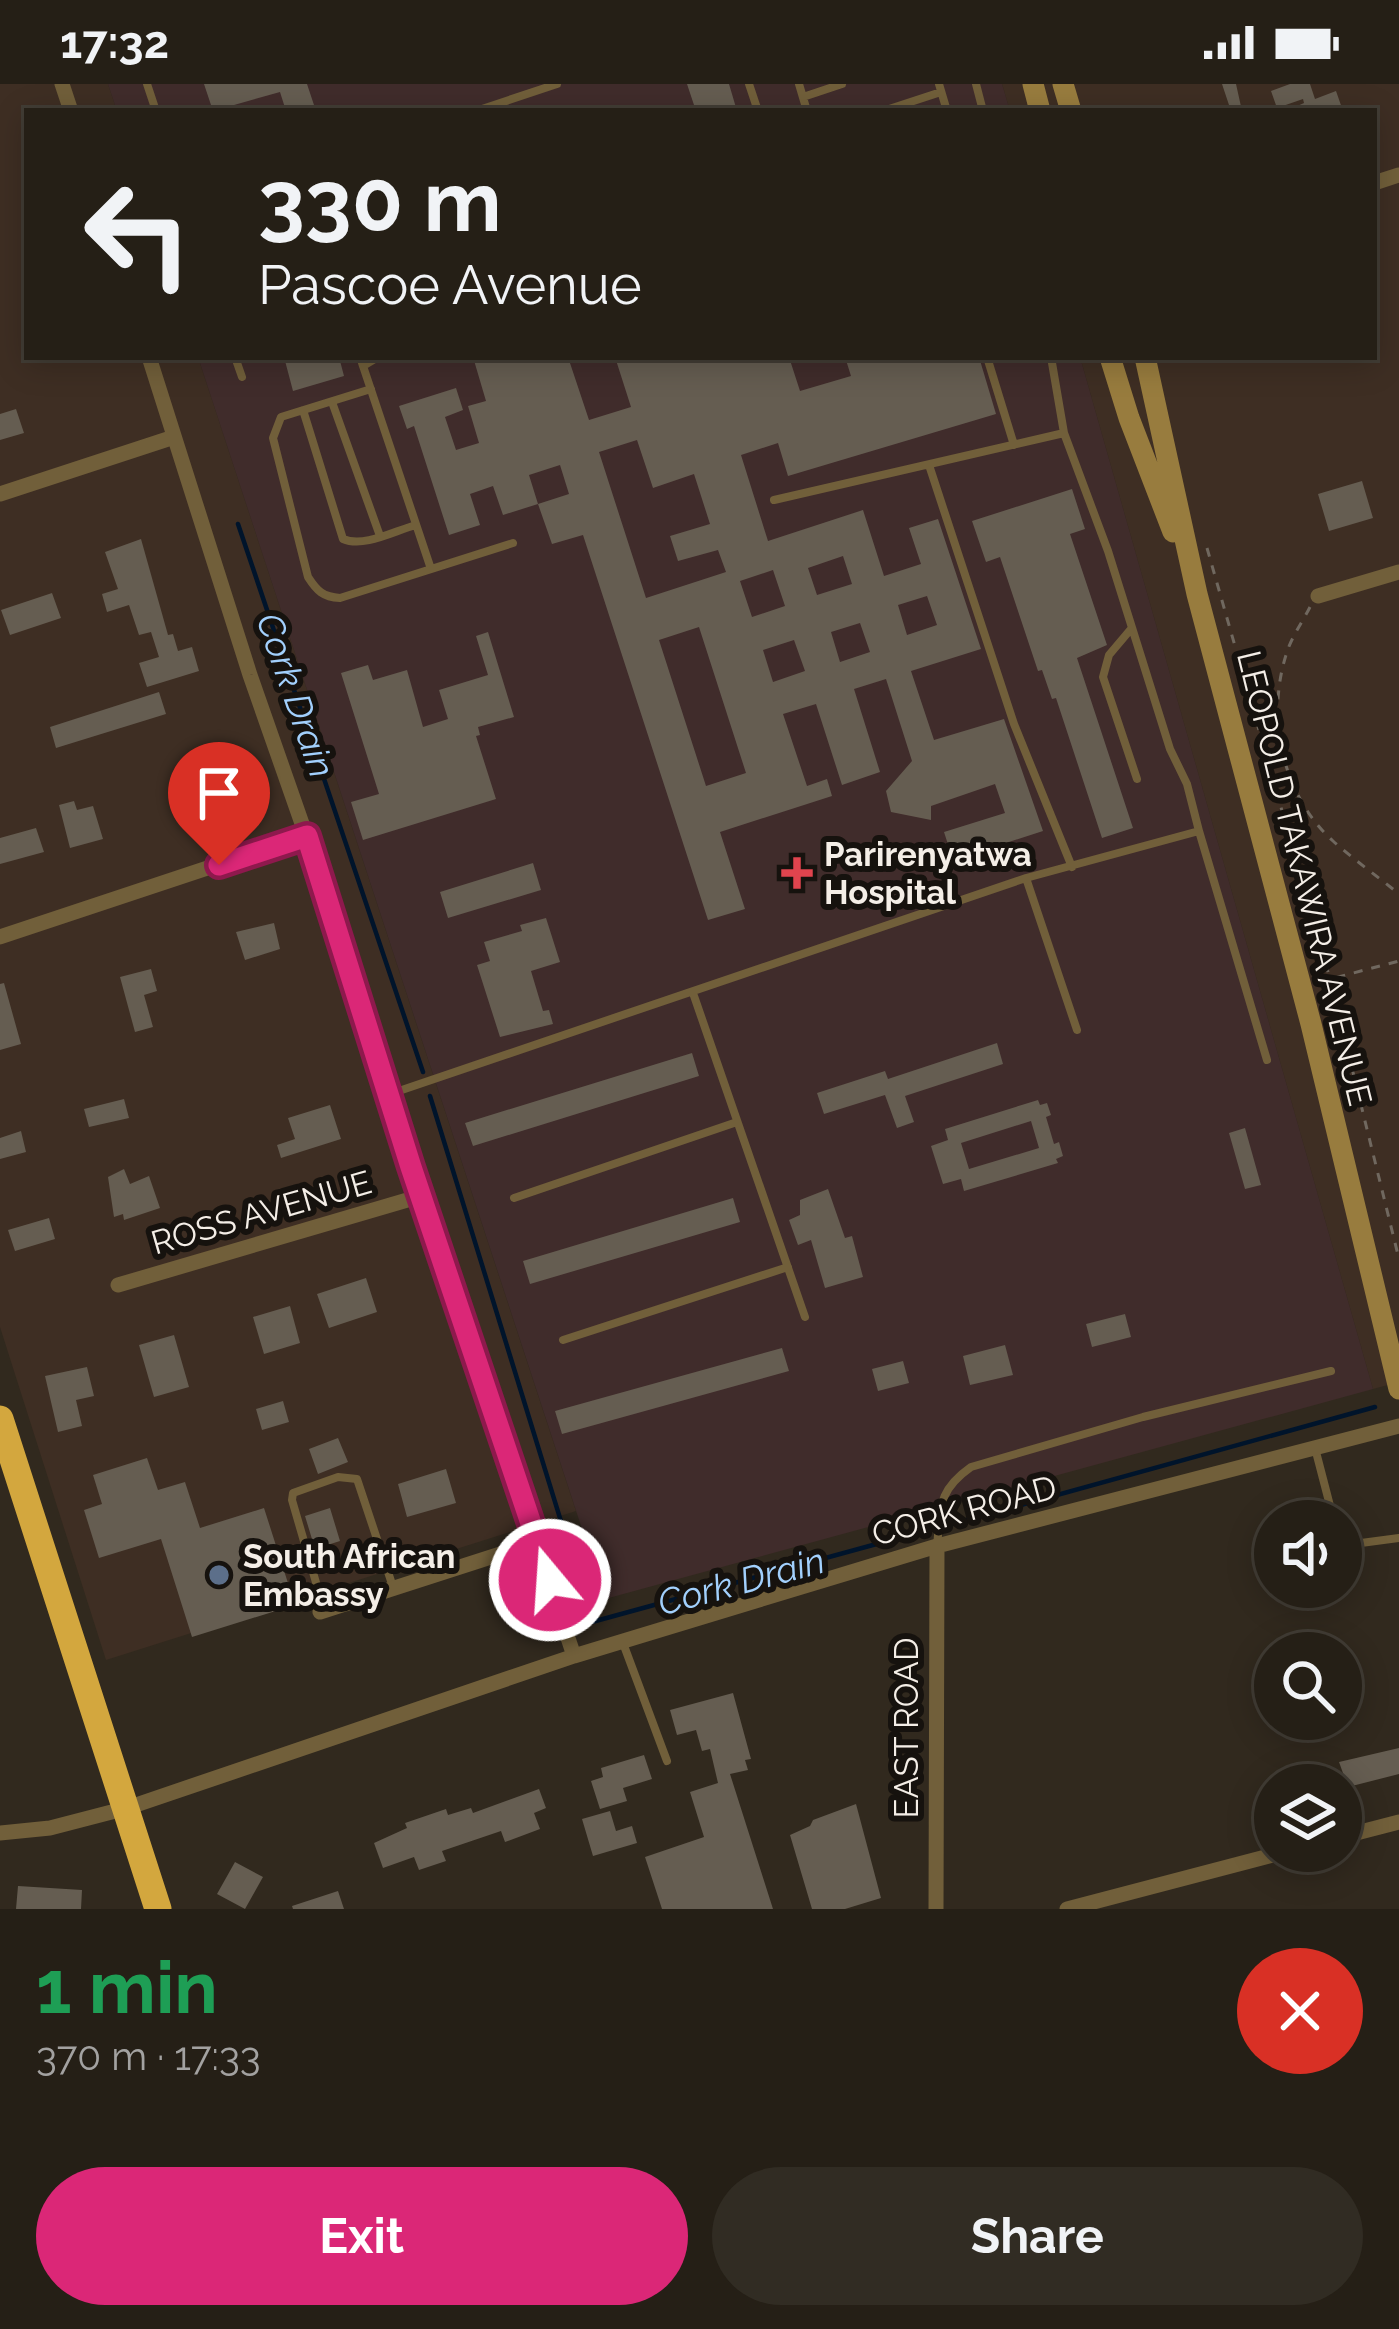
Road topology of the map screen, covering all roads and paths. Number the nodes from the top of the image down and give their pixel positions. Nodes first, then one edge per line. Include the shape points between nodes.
1 (557, 84) edge
2 (799, 84) edge
3 (842, 84) edge
4 (940, 88) edge
5 (803, 97) junction
6 (485, 108) edge
7 (806, 108) edge
8 (891, 108) edge
9 (150, 360) edge
10 (236, 360) edge
11 (988, 360) edge
12 (1052, 360) edge
13 (1111, 360) edge
14 (1146, 360) edge
15 (361, 362) edge
16 (242, 376) dead end
17 (371, 389) junction
18 (332, 402) junction
19 (303, 410) junction
20 (1064, 433) junction
21 (174, 437) junction
22 (1014, 445) junction
23 (929, 465) junction
24 (0, 494) edge
25 (774, 500) dead end
26 (416, 525) junction
27 (380, 536) junction
28 (1204, 536) dead end
29 (513, 544) dead end
30 (431, 569) junction
31 (1399, 572) edge
32 (1197, 594) junction
33 (1318, 596) joint
34 (1131, 628) junction
35 (1282, 763) junction
36 (1270, 764) junction
37 (1245, 769) junction
38 (1136, 779) dead end
39 (1199, 831) junction
40 (307, 836) junction
41 (1072, 867) junction
42 (1026, 878) junction
43 (1399, 893) edge
44 (0, 937) edge
45 (1399, 961) edge
46 (1330, 980) junction
47 (1300, 987) junction
48 (693, 993) junction
49 (1077, 1030) dead end
50 (1267, 1060) dead end
51 (389, 1094) junction
52 (737, 1122) junction
53 (421, 1196) junction
54 (514, 1198) dead end
55 (1399, 1259) edge
56 (788, 1267) junction
57 (118, 1286) dead end
58 (805, 1317) dead end
59 (563, 1340) dead end
60 (1331, 1371) dead end
61 (1399, 1389) edge
62 (0, 1419) edge
63 (1399, 1426) edge
64 (1315, 1448) junction
65 (1329, 1500) edge
66 (1399, 1538) edge
67 (538, 1543) junction
68 (1362, 1545) edge
69 (937, 1546) junction
70 (394, 1588) junction
71 (322, 1611) joint
72 (623, 1642) junction
73 (574, 1656) junction
74 (667, 1761) dead end
75 (127, 1808) junction
76 (1399, 1822) edge
77 (1362, 1832) edge
78 (0, 1833) edge
79 (1254, 1860) edge
80 (158, 1909) edge
81 (936, 1909) edge
82 (1067, 1909) edge

1 - 6 lane
2 - 5 lane
3 - 5 lane
4 - 8 lane
5 - 7 lane
9 - 21 street
10 - 16 lane
11 - 22 lane
12 - 20 lane
13 - 32 main road, LEOPOLD TAKAWIRA AVENUE
14 - 32 main road, LEOPOLD TAKAWIRA AVENUE
15 - 17 lane
17 - 18 lane
17 - 26 lane
18 - 19 lane
18 - 27 lane
19 - 27 lane via 343,539
19 - 30 lane via 280,416 273,438 317,590 340,598
20 - 22 lane
20 - 34 lane
21 - 24 street
21 - 40 street
22 - 23 lane
23 - 25 lane
23 - 41 lane via 1014,724
26 - 27 lane
26 - 30 lane
28 - 36 path
29 - 30 lane
31 - 33 street
32 - 37 main road, LEOPOLD TAKAWIRA AVENUE
33 - 35 path via 1288,650
34 - 38 lane via 1103,677
34 - 39 lane
35 - 36 path
35 - 43 path via 1329,838
36 - 37 path
36 - 46 path
37 - 47 main road, LEOPOLD TAKAWIRA AVENUE
39 - 41 lane
39 - 50 lane
40 - 44 street
40 - 51 street
41 - 42 lane
42 - 48 lane
42 - 49 lane
45 - 46 path
46 - 47 path
46 - 55 path
47 - 61 main road, LEOPOLD TAKAWIRA AVENUE
48 - 51 lane
48 - 52 lane
51 - 53 street
52 - 54 lane
52 - 56 lane
53 - 57 street, ROSS AVENUE
53 - 67 street
56 - 58 lane
56 - 59 lane
60 - 69 lane via 970,1467 941,1497
62 - 75 highway
63 - 64 street, CORK ROAD
64 - 65 lane
64 - 69 street, CORK ROAD
66 - 68 lane
67 - 70 street
67 - 73 street
69 - 72 street, CORK ROAD
69 - 81 street, EAST ROAD
70 - 71 street
70 - 71 lane via 357,1479 338,1477 292,1500
72 - 73 street, CORK ROAD
72 - 74 lane
73 - 75 street, CORK ROAD
75 - 78 street, CORK ROAD
75 - 80 highway
76 - 77 street
79 - 82 street

